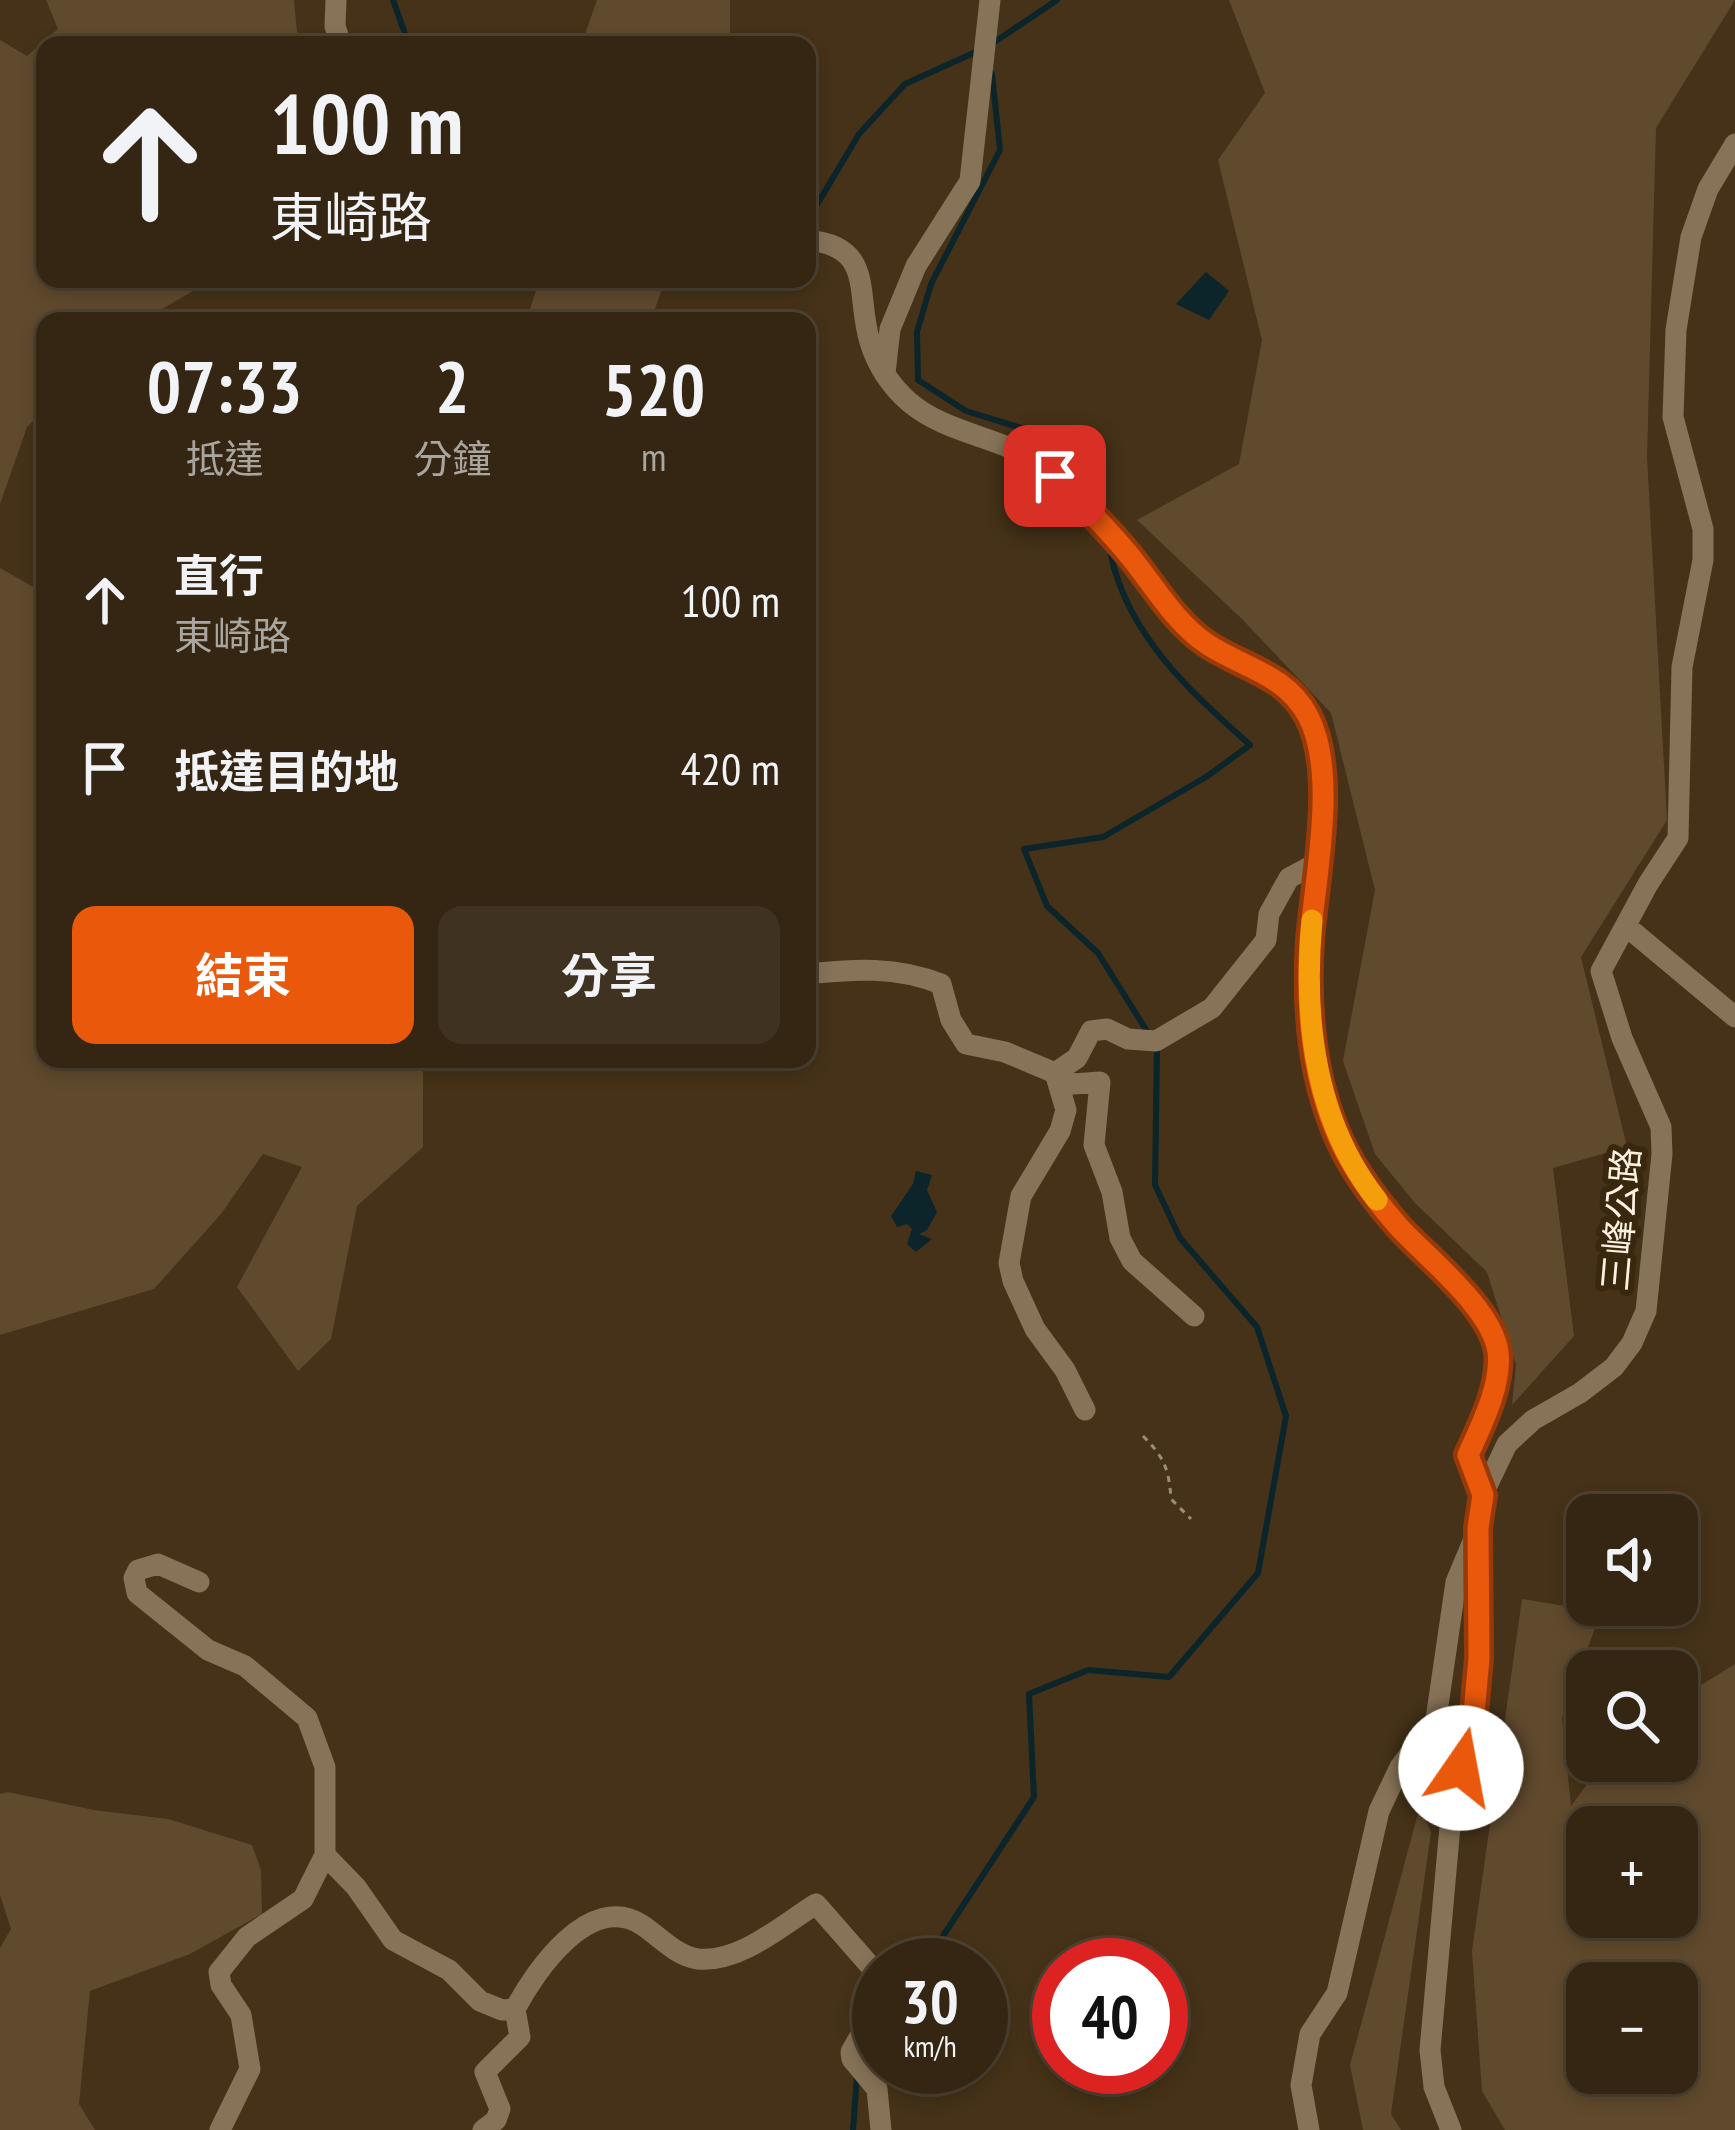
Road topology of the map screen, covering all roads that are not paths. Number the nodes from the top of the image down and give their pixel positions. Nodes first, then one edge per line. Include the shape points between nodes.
1 (336, 0) edge
2 (990, 0) edge
3 (338, 36) edge
4 (1735, 144) edge
5 (816, 241) edge
6 (884, 375) junction
7 (1317, 863) junction
8 (1626, 926) junction
9 (816, 973) edge
10 (1735, 1017) edge
11 (1055, 1073) junction
12 (1194, 1316) dead end
13 (1085, 1410) dead end
14 (1483, 1495) junction
15 (1478, 1528) junction
16 (199, 1582) dead end
17 (325, 1855) junction
18 (852, 1945) edge
19 (515, 2009) junction
20 (878, 2094) edge
21 (220, 2130) edge
22 (483, 2130) edge
23 (881, 2130) edge
24 (1309, 2130) edge
25 (1451, 2130) edge

1 - 3 street
2 - 6 street via 970,182 916,266 890,329
4 - 8 street, 三峰公路 via 1691,237 1676,330 1673,417 1703,529 1682,667 1678,838
5 - 6 street via 832,244 861,274 869,340
6 - 7 street via 936,420 1040,464 1206,643 1297,698 1322,762
7 - 11 street via 1289,878 1269,914 1266,940 1212,1008 1147,1041 1091,1031 1077,1058
7 - 14 street via 1308,1007 1320,1082 1358,1175 1492,1331 1499,1362 1468,1455
8 - 10 street
8 - 14 street, 三峰公路 via 1601,971 1661,1127 1646,1311 1614,1367 1507,1444
9 - 11 street via 860,968 941,984 966,1044
11 - 12 street via 1073,1084 1100,1082 1094,1145 1120,1238 1132,1261
11 - 13 street via 1066,1110 1021,1196 1009,1263 1035,1329
14 - 15 street, 三峰公路
15 - 24 street via 1456,1582 1436,1719 1379,1810 1337,1994 1310,2034 1301,2085
15 - 25 street, 三峰公路 via 1475,1695 1451,1815 1430,2050
16 - 17 street via 158,1564 134,1579 137,1593 307,1718 325,1767
17 - 19 street via 393,1940 449,1970 480,2001
17 - 21 street via 303,1900 247,1937 219,1972 241,2015 250,2069
18 - 19 street via 816,1904 746,1948 705,1958 682,1954 637,1921 616,1916 586,1925 557,1950
19 - 22 street via 520,2037 485,2072 500,2109
20 - 23 street

